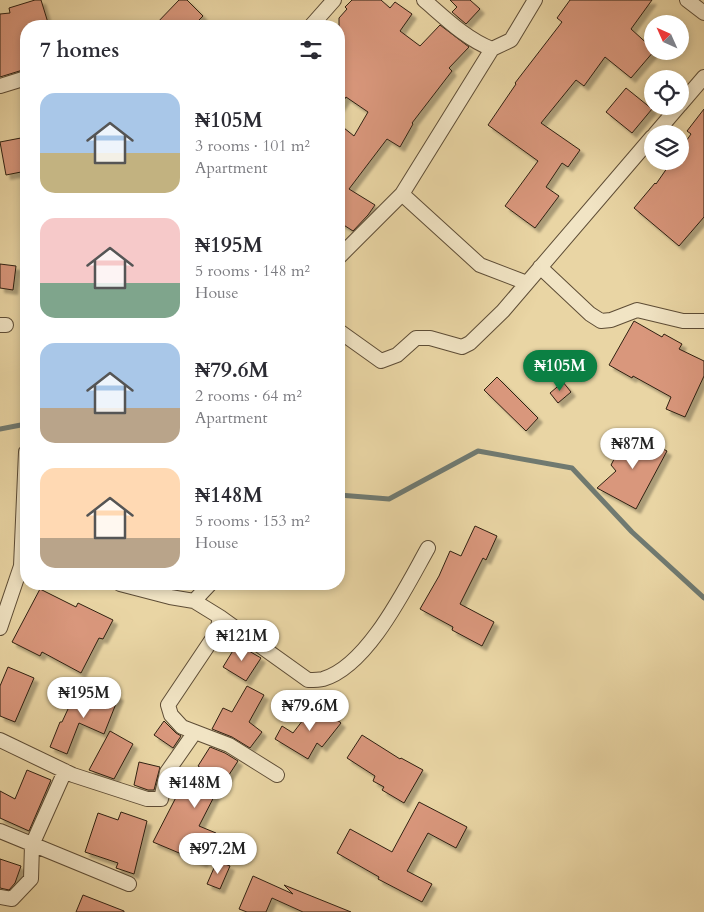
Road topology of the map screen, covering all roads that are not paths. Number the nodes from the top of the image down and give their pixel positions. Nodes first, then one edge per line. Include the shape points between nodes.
1 (334, 0) edge
2 (424, 0) edge
3 (535, 0) edge
4 (687, 0) edge
5 (704, 13) edge
6 (316, 20) edge
7 (492, 49) junction
8 (704, 77) edge
9 (20, 80) edge
10 (0, 86) edge
11 (689, 94) edge
12 (671, 115) edge
13 (663, 125) edge
14 (644, 146) edge
15 (402, 194) junction
16 (345, 252) edge
17 (540, 267) junction
18 (527, 283) junction
19 (704, 321) edge
20 (345, 334) edge
21 (428, 548) dead end
22 (20, 576) edge
23 (143, 590) edge
24 (204, 590) edge
25 (194, 601) junction
26 (220, 617) junction
27 (0, 628) edge
28 (195, 732) junction
29 (0, 740) edge
30 (65, 771) junction
31 (277, 774) dead end
32 (0, 832) edge
33 (32, 845) junction
34 (129, 884) dead end
35 (0, 898) edge

1 - 6 street
2 - 7 street via 459,29
3 - 7 street via 511,40
4 - 5 street
7 - 15 street
8 - 11 street
9 - 10 street
12 - 13 street
14 - 17 street
15 - 16 street
15 - 18 street via 480,265
17 - 18 street
17 - 19 street via 601,321 637,310 683,321
18 - 20 street via 470,344 462,347 430,338 416,338 397,355 381,361
21 - 26 street via 392,610 360,654 337,673 322,679 308,680
22 - 27 street
23 - 25 street
24 - 25 street
25 - 26 street
26 - 28 street via 217,632 168,705 171,715 182,727
28 - 30 street via 167,772 161,799 147,799
28 - 31 street via 229,745
29 - 30 street
30 - 33 street
32 - 33 street
33 - 34 street
33 - 35 street via 31,879 12,899

